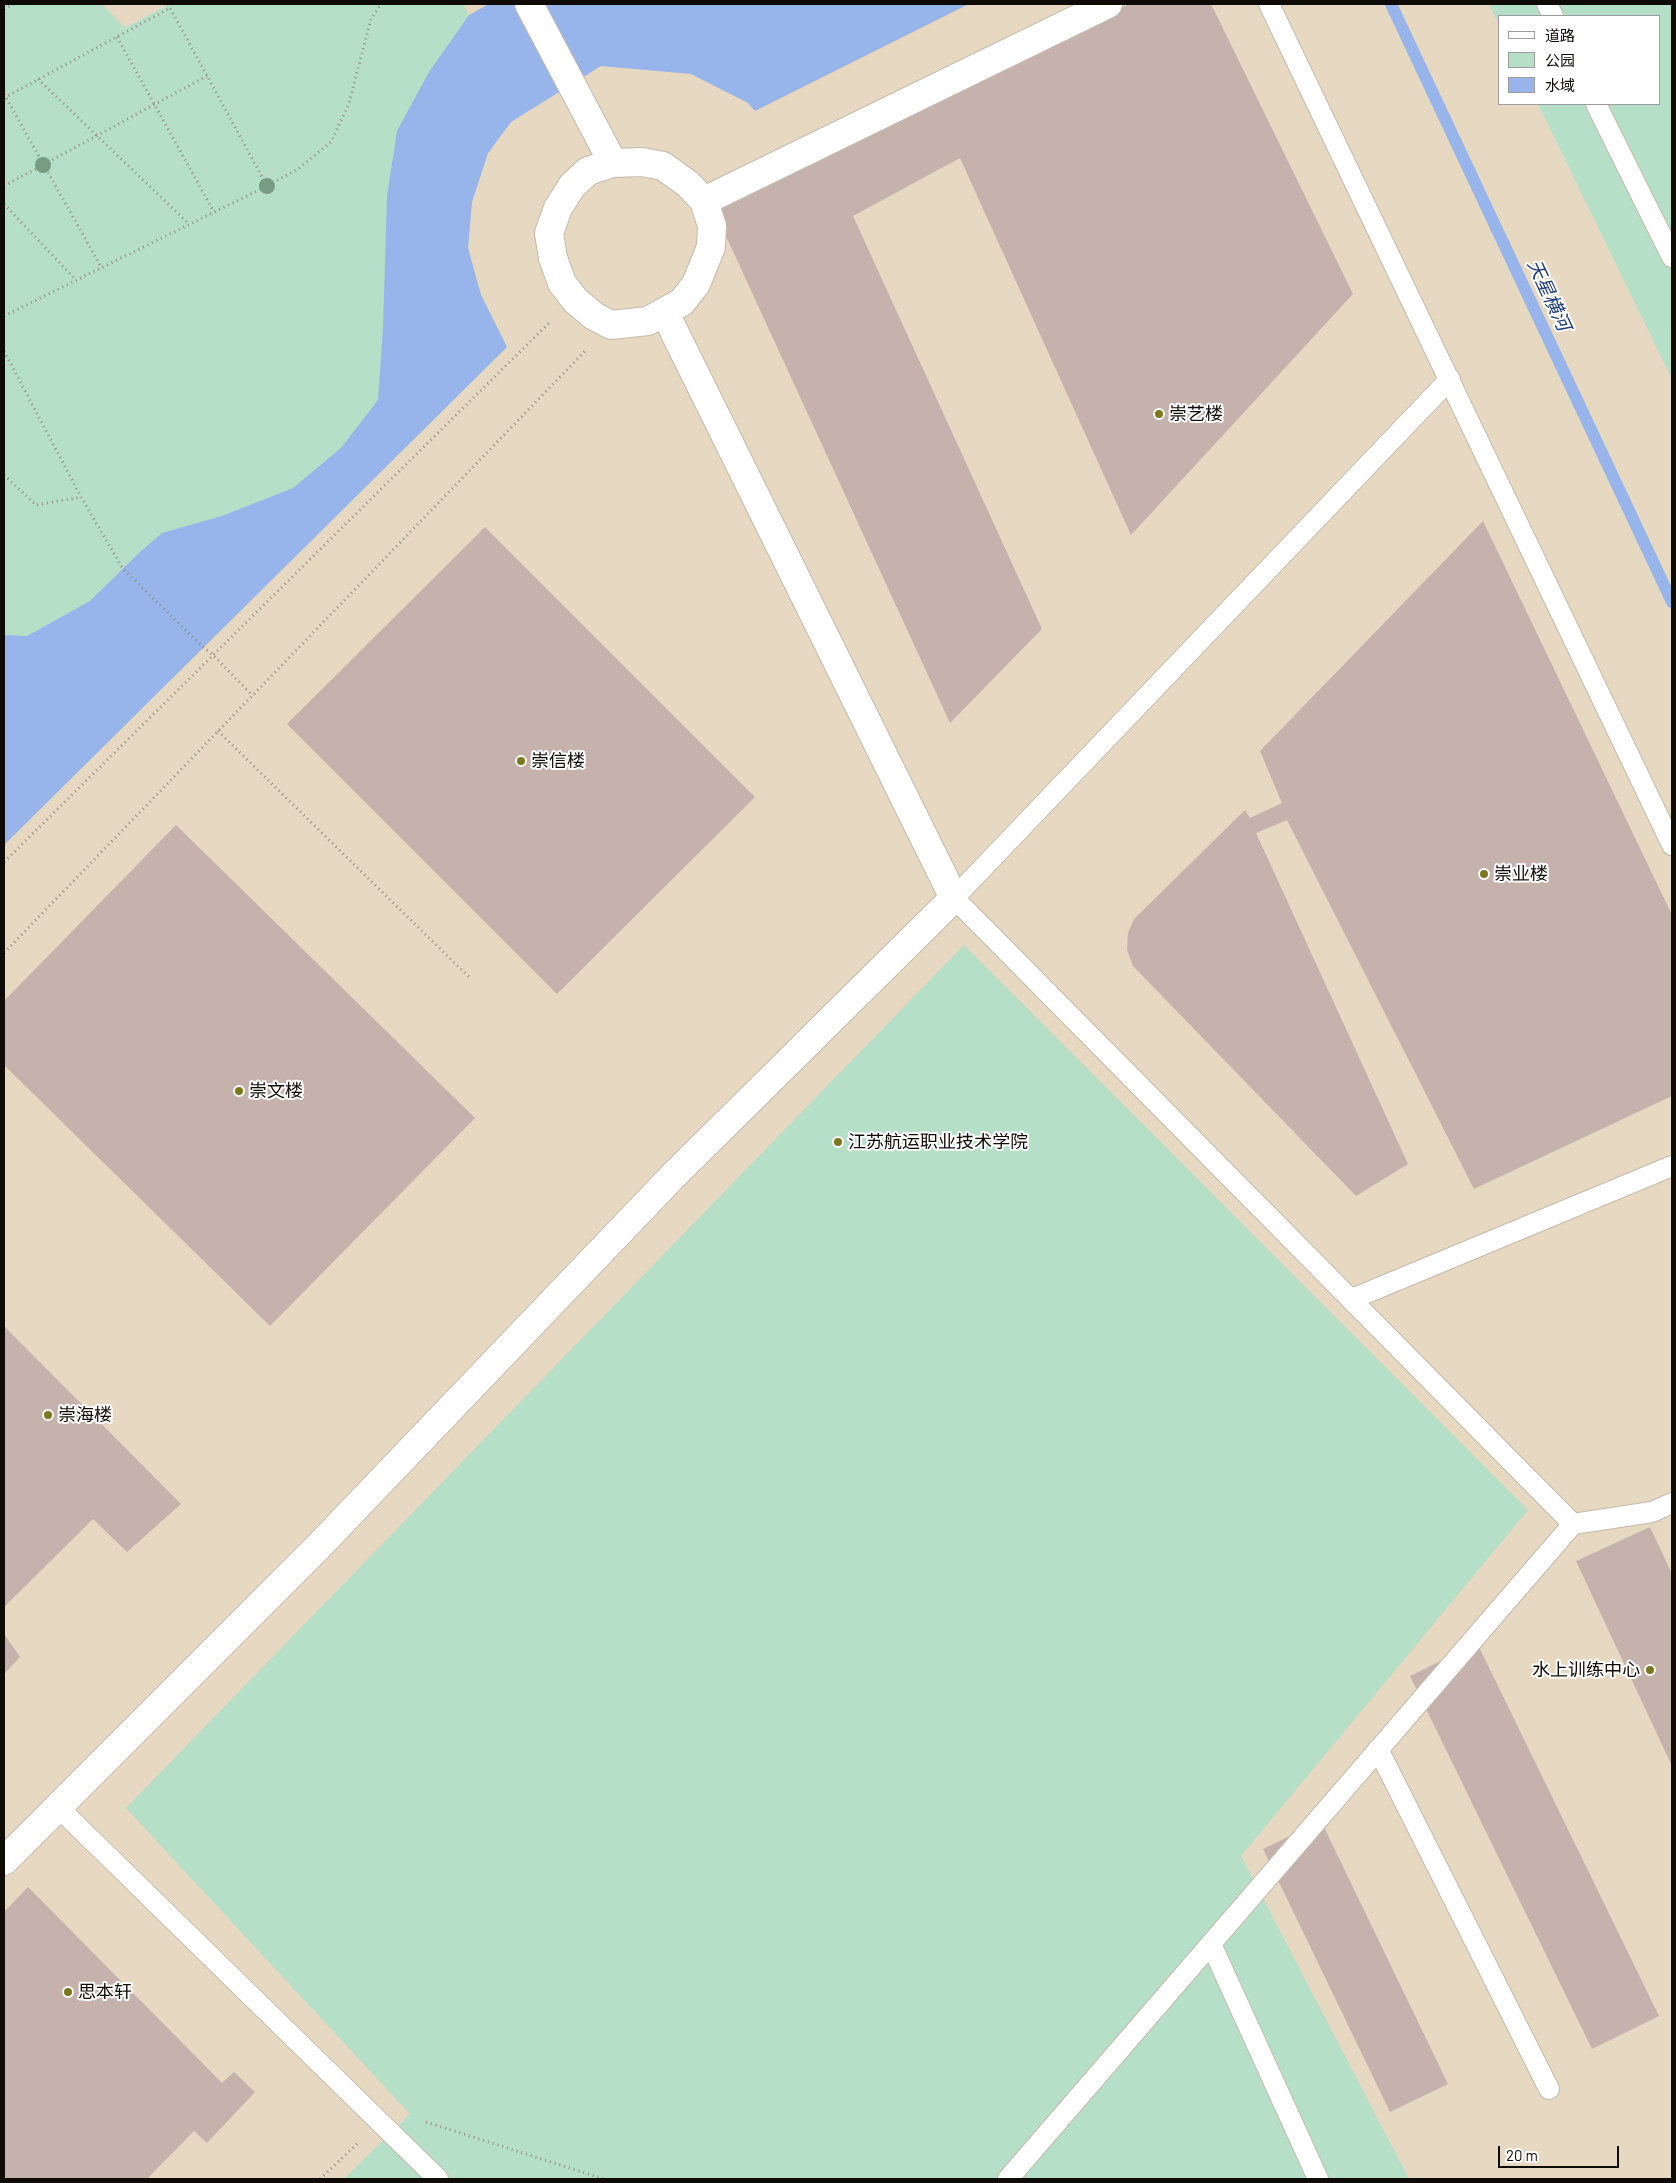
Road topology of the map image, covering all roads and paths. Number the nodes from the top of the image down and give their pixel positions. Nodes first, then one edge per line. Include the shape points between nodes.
1 (14, 4) edge
2 (168, 4) edge
3 (381, 4) edge
4 (529, 4) edge
5 (1108, 4) edge
6 (1269, 4) edge
7 (170, 8) junction
8 (4, 9) edge
9 (117, 37) junction
10 (207, 76) junction
11 (38, 79) junction
12 (4, 96) edge
13 (155, 104) junction
14 (1596, 105) edge
15 (97, 136) junction
16 (614, 162) junction
17 (43, 165) junction
18 (4, 186) edge
19 (267, 186) junction
20 (704, 201) junction
21 (4, 204) edge
22 (214, 212) junction
23 (189, 224) junction
24 (1672, 257) edge
25 (101, 267) junction
26 (76, 280) junction
27 (665, 313) junction
28 (4, 316) edge
29 (551, 321) dead end
30 (611, 325) junction
31 (4, 351) edge
32 (1450, 379) junction
33 (4, 475) edge
34 (81, 497) junction
35 (213, 654) junction
36 (253, 696) junction
37 (218, 731) junction
38 (1672, 845) edge
39 (4, 862) edge
40 (954, 898) junction
41 (4, 954) edge
42 (470, 978) dead end
43 (1672, 1166) edge
44 (1352, 1299) junction
45 (1672, 1502) edge
46 (1573, 1524) junction
47 (1378, 1749) junction
48 (58, 1807) junction
49 (4, 1861) edge
50 (1211, 1944) junction
51 (1549, 2089) dead end
52 (379, 2122) junction
53 (320, 2179) edge
54 (438, 2179) edge
55 (604, 2179) edge
56 (1008, 2179) edge
57 (1318, 2179) edge

1 - 8 path
2 - 7 path
3 - 19 path via 371,19 349,103 331,142 298,169
4 - 16 street
5 - 20 street
6 - 32 lane
7 - 9 path
7 - 10 path
9 - 11 path
9 - 13 path
10 - 13 path
10 - 19 path
11 - 12 path
11 - 15 path
12 - 17 path
13 - 15 path
13 - 22 path
14 - 24 lane
15 - 17 path
15 - 23 path
16 - 20 street via 663,166 688,184
16 - 30 street via 588,172 572,186 558,208 549,232 553,258 562,283 575,300
17 - 18 path
17 - 25 path
19 - 22 path
20 - 27 street via 712,226 711,247 696,284 682,302
21 - 26 path
22 - 23 path
23 - 25 path
25 - 26 path
26 - 28 path
27 - 30 street via 648,321
27 - 40 street
29 - 35 path
30 - 36 path
31 - 34 path
32 - 38 lane
32 - 40 lane
33 - 34 path via 36,504
34 - 35 path via 123,569
35 - 36 path
35 - 39 path
36 - 37 path
37 - 41 path
37 - 42 path
40 - 44 lane
40 - 48 street via 673,1176 318,1547
43 - 44 lane
44 - 46 lane
45 - 46 lane via 1652,1512
46 - 47 lane
47 - 50 lane
47 - 51 lane
48 - 49 street
48 - 52 lane
50 - 56 lane
50 - 57 lane
52 - 53 path
52 - 54 lane
52 - 55 path via 390,2110

